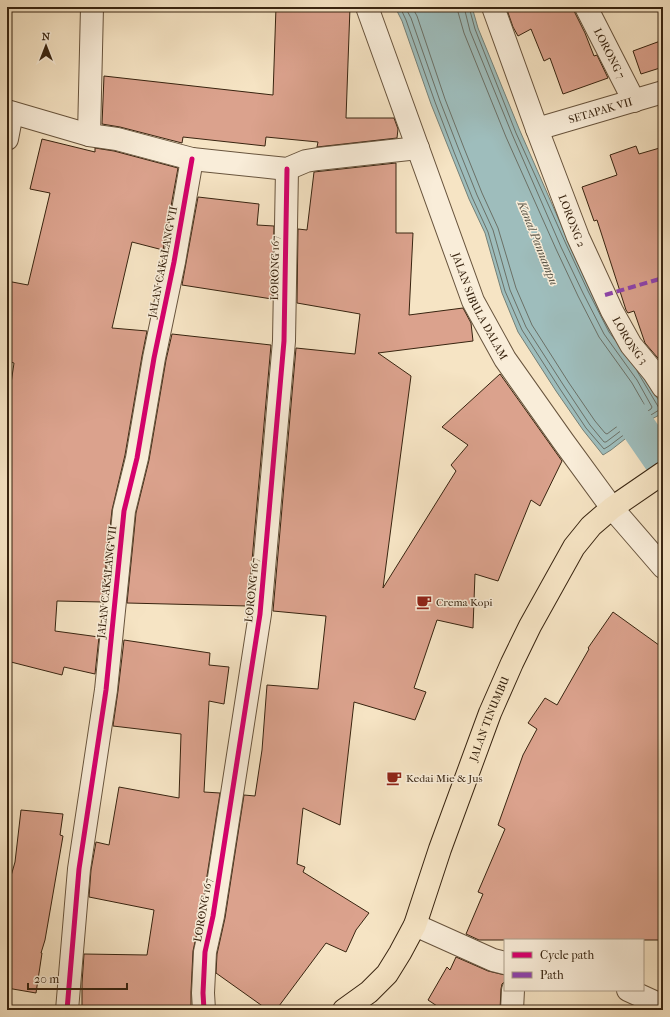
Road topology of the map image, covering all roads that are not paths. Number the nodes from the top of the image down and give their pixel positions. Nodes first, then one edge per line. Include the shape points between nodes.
1 (92, 7) edge
2 (367, 7) edge
3 (493, 7) edge
4 (586, 7) edge
5 (663, 92) edge
6 (634, 100) junction
7 (10, 112) edge
8 (537, 129) junction
9 (89, 135) junction
10 (7, 139) edge
11 (418, 148) junction
12 (192, 159) junction
13 (287, 169) junction
14 (612, 311) joint
15 (663, 387) edge
16 (663, 473) edge
17 (612, 508) junction
18 (663, 567) edge
19 (415, 926) junction
20 (504, 963) edge
21 (513, 991) edge
22 (630, 991) edge
23 (663, 1006) edge
24 (67, 1010) edge
25 (204, 1010) edge
26 (344, 1010) edge
27 (512, 1010) edge

1 - 9 street
2 - 11 street, JALAN SIBULA DALAM
3 - 8 street, LORONG 2
4 - 6 street, LORONG 7
5 - 6 street, SETAPAK VII
6 - 8 street, SETAPAK VII
7 - 9 street
7 - 10 street
8 - 14 street, LORONG 2 via 578,237
9 - 12 street via 117,139
11 - 13 street via 318,159
11 - 17 street, JALAN SIBULA DALAM via 473,301 505,359
12 - 13 street
12 - 24 street, JALAN CAKALANG VII via 137,458 124,511 106,690 79,869
13 - 25 street, LORONG 167 via 284,340 260,614 213,916 205,952
14 - 15 street, LORONG 3 via 631,345
16 - 17 main road, JALAN TINUMBU
17 - 18 street, JALAN SIBULA DALAM
17 - 19 main road, JALAN TINUMBU via 591,526 574,547 512,662 490,713 442,842
19 - 20 street
19 - 26 main road, JALAN TINUMBU via 387,974 369,992
21 - 27 street
22 - 23 street

